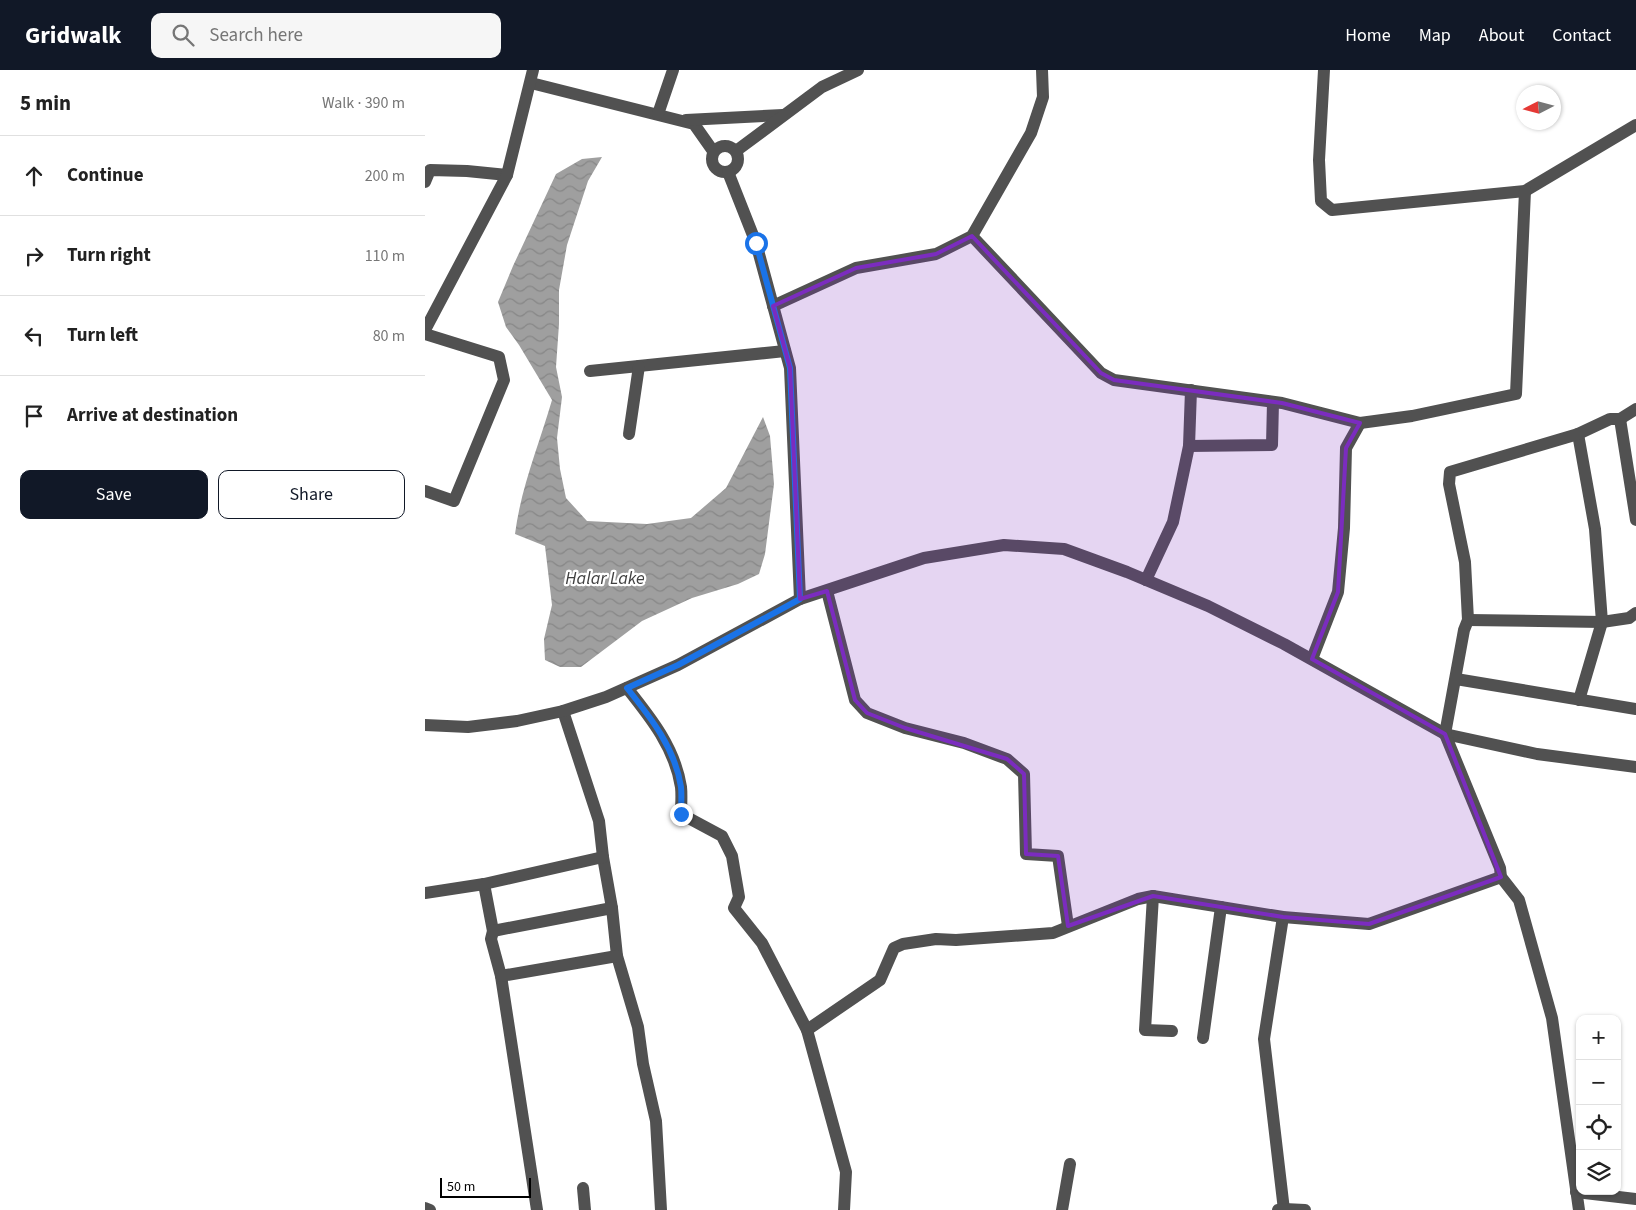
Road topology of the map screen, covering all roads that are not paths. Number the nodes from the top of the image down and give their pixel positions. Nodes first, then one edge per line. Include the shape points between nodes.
1 (673, 70) edge
2 (858, 70) edge
3 (1042, 70) edge
4 (1324, 70) edge
5 (838, 74) edge
6 (532, 76) edge
7 (658, 114) junction
8 (784, 115) junction
9 (681, 120) junction
10 (1636, 125) edge
11 (736, 151) junction
12 (713, 152) junction
13 (427, 170) edge
14 (728, 172) junction
15 (507, 175) junction
16 (425, 182) edge
17 (1525, 191) junction
18 (972, 236) junction
19 (773, 306) junction
20 (425, 330) edge
21 (425, 334) edge
22 (785, 351) junction
23 (639, 366) junction
24 (590, 371) dead end
25 (1191, 390) junction
26 (1273, 402) junction
27 (1636, 409) edge
28 (1620, 419) junction
29 (1361, 424) junction
30 (629, 434) dead end
31 (1578, 434) junction
32 (1189, 446) junction
33 (425, 491) edge
34 (1636, 520) edge
35 (1146, 580) junction
36 (827, 590) junction
37 (800, 599) junction
38 (1636, 613) edge
39 (1469, 620) junction
40 (1602, 622) junction
41 (1312, 660) junction
42 (1456, 679) junction
43 (627, 688) junction
44 (1579, 700) junction
45 (1636, 709) edge
46 (563, 711) junction
47 (425, 725) edge
48 (1445, 734) junction
49 (1636, 767) edge
50 (603, 857) junction
51 (1501, 877) junction
52 (484, 884) junction
53 (425, 893) edge
54 (1153, 896) junction
55 (1221, 907) junction
56 (612, 908) junction
57 (1283, 917) junction
58 (1068, 926) junction
59 (493, 931) junction
60 (617, 956) junction
61 (501, 976) junction
62 (807, 1030) junction
63 (1172, 1031) dead end
64 (1203, 1038) dead end
65 (1070, 1164) dead end
66 (1576, 1185) edge
67 (583, 1188) dead end
68 (1577, 1195) edge
69 (1602, 1195) edge
70 (1636, 1199) edge
71 (425, 1208) edge
72 (430, 1210) edge
73 (537, 1210) edge
74 (585, 1210) edge
75 (661, 1210) edge
76 (844, 1210) edge
77 (1062, 1210) edge
78 (1282, 1210) edge
79 (1305, 1210) edge
80 (1579, 1210) edge

1 - 7 street
2 - 5 street
3 - 18 street via 1043,97 1031,133
4 - 17 street via 1320,193 1321,201 1332,210
5 - 8 street
6 - 7 street
6 - 15 street
7 - 9 street
8 - 9 street
8 - 11 street
9 - 12 street via 695,124
10 - 17 street
11 - 12 street via 722,146
11 - 14 street via 738,161
12 - 14 street via 714,167
13 - 15 street
13 - 16 street
14 - 19 street via 756,243
15 - 20 street
17 - 29 street via 1516,394
18 - 19 street via 936,254 856,268
18 - 25 street via 1101,373 1114,380
19 - 22 street
21 - 33 street via 499,357 504,380 454,501
22 - 23 street
22 - 37 street via 790,368
23 - 24 street
23 - 30 street
25 - 26 street
25 - 32 street
26 - 29 street
26 - 32 street via 1272,445
27 - 28 street
28 - 31 street via 1610,419
28 - 34 street
29 - 41 street via 1346,448 1344,528 1337,592
31 - 39 street via 1450,472 1449,484 1465,562
31 - 40 street via 1595,529
32 - 35 street via 1173,522
35 - 36 street via 1064,549 1004,545 923,558
35 - 41 street via 1208,606
36 - 37 street
36 - 58 street via 855,700 867,713 905,728 1007,758 1024,774 1026,854 1057,856
37 - 43 street via 678,665
38 - 40 street via 1629,618
39 - 40 street
39 - 42 street via 1464,630
40 - 44 street
41 - 48 street
42 - 44 street
42 - 48 street
43 - 46 street
43 - 62 street via 653,720 675,762 681,789 681,814 722,836 732,856 739,896 734,908 762,943
44 - 45 street
46 - 47 street via 468,727
46 - 50 street via 599,821
48 - 49 street via 1537,754
48 - 51 street
50 - 52 street
50 - 56 street
51 - 57 street via 1369,924
51 - 66 street via 1519,900 1552,1018
52 - 53 street
52 - 59 street
54 - 55 street
54 - 58 street
54 - 63 street via 1145,1030
55 - 57 street
55 - 64 street
56 - 59 street
56 - 60 street
57 - 78 street via 1264,1039
58 - 62 street via 1053,932 903,944 894,948 880,980
59 - 61 street via 491,939
60 - 61 street
60 - 75 street via 638,1028 656,1121
61 - 73 street
62 - 76 street via 846,1172
65 - 77 street
67 - 74 street
68 - 80 street
69 - 70 street
71 - 72 street
78 - 79 street

